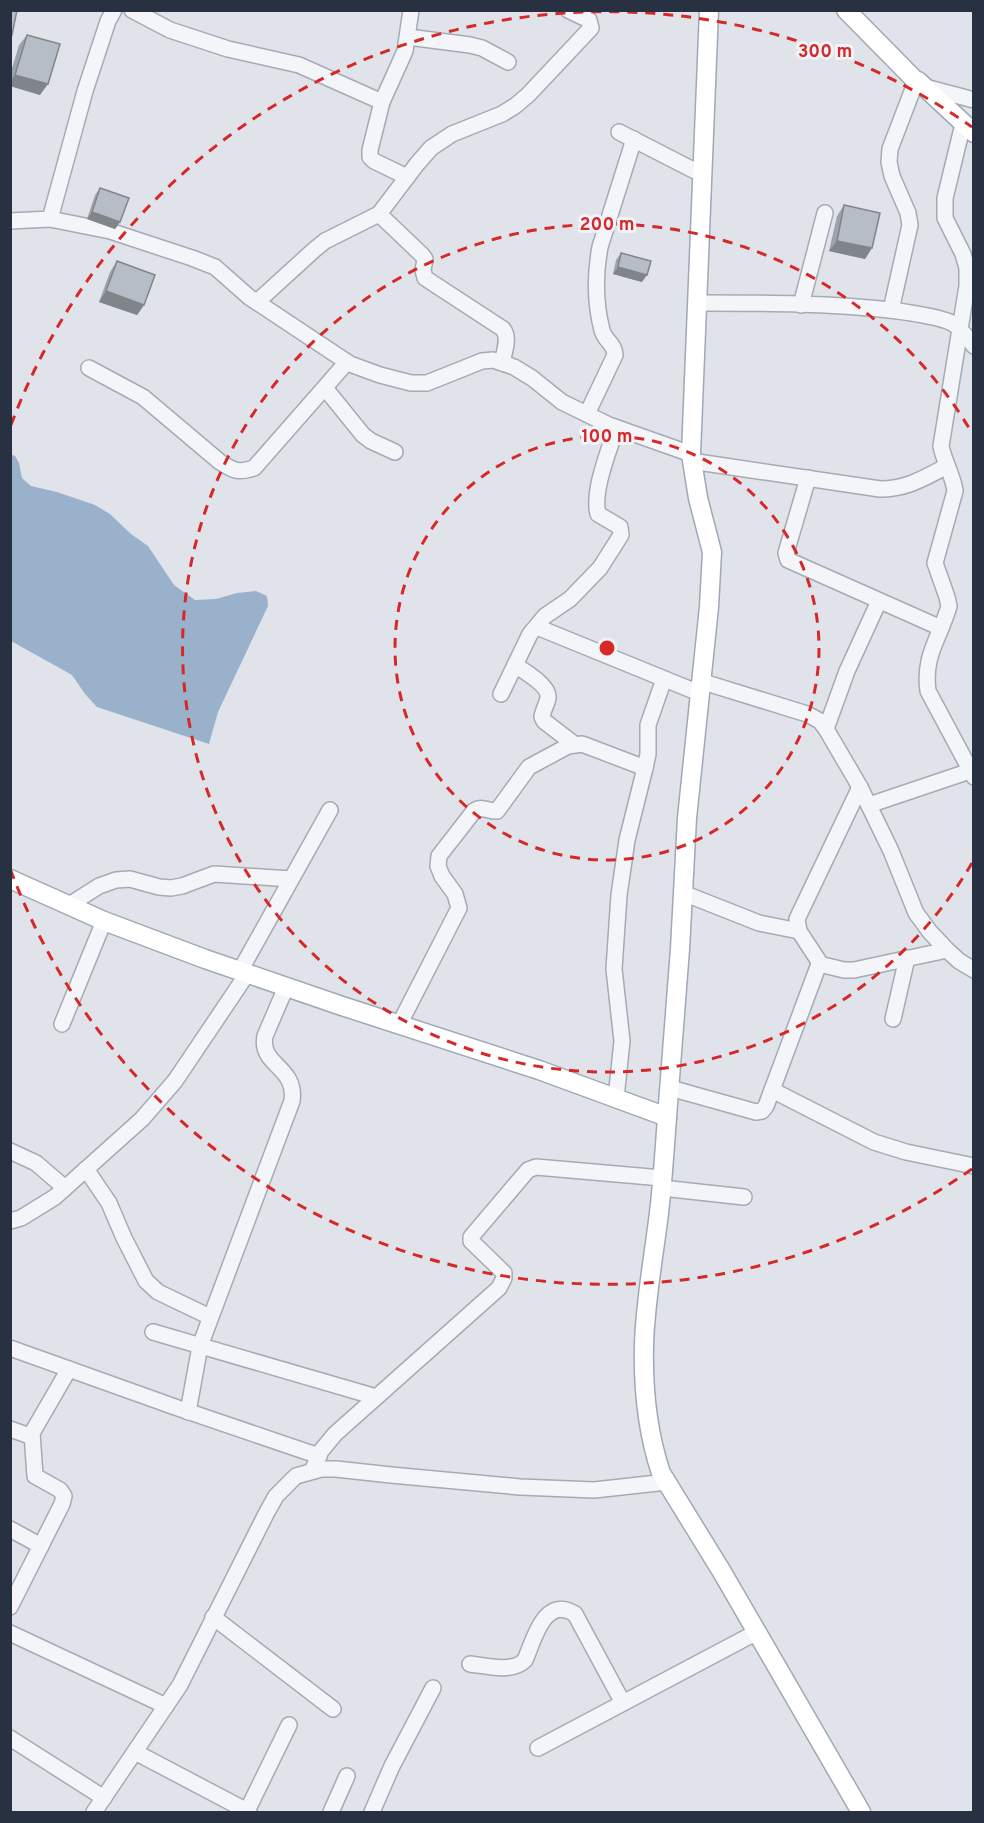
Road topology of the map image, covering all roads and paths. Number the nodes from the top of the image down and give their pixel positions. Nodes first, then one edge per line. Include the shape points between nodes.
1 (114, 10) edge
2 (132, 10) edge
3 (411, 10) edge
4 (568, 10) edge
5 (709, 10) edge
6 (846, 10) edge
7 (408, 37) junction
8 (508, 62) dead end
9 (920, 84) junction
10 (974, 100) edge
11 (382, 102) junction
12 (968, 129) edge
13 (619, 132) dead end
14 (634, 139) junction
15 (703, 175) junction
16 (407, 177) junction
17 (825, 213) dead end
18 (379, 214) junction
19 (50, 219) junction
20 (10, 221) edge
21 (257, 302) junction
22 (698, 303) junction
23 (801, 305) junction
24 (891, 310) junction
25 (959, 329) junction
26 (974, 346) edge
27 (347, 362) junction
28 (502, 363) junction
29 (89, 368) dead end
30 (326, 388) junction
31 (586, 414) junction
32 (616, 428) junction
33 (395, 452) dead end
34 (691, 457) junction
35 (947, 466) junction
36 (808, 478) junction
37 (879, 601) junction
38 (537, 627) junction
39 (941, 628) junction
40 (515, 665) junction
41 (664, 679) junction
42 (700, 687) junction
43 (501, 694) dead end
44 (826, 729) junction
45 (574, 744) junction
46 (645, 768) junction
47 (972, 774) edge
48 (860, 787) junction
49 (869, 805) junction
50 (330, 810) dead end
51 (10, 879) edge
52 (291, 879) junction
53 (683, 893) junction
54 (69, 905) junction
55 (104, 921) junction
56 (799, 931) junction
57 (947, 950) junction
58 (907, 958) junction
59 (819, 964) junction
60 (974, 970) edge
61 (244, 972) junction
62 (286, 987) junction
63 (893, 1019) dead end
64 (62, 1024) dead end
65 (399, 1024) junction
66 (670, 1088) junction
67 (772, 1090) junction
68 (616, 1098) junction
69 (667, 1117) junction
70 (10, 1151) edge
71 (974, 1166) edge
72 (93, 1179) junction
73 (662, 1183) junction
74 (65, 1188) junction
75 (744, 1197) dead end
76 (11, 1221) edge
77 (210, 1317) junction
78 (153, 1332) dead end
79 (200, 1346) junction
80 (10, 1348) edge
81 (69, 1369) junction
82 (376, 1397) junction
83 (188, 1412) junction
84 (10, 1429) edge
85 (32, 1432) junction
86 (319, 1456) junction
87 (312, 1471) junction
88 (667, 1482) junction
89 (10, 1529) edge
90 (41, 1546) junction
91 (10, 1607) edge
92 (213, 1617) junction
93 (757, 1632) junction
94 (10, 1634) edge
95 (470, 1664) dead end
96 (433, 1688) dead end
97 (622, 1703) junction
98 (166, 1706) junction
99 (333, 1709) dead end
100 (289, 1725) dead end
101 (10, 1738) edge
102 (538, 1748) dead end
103 (135, 1752) junction
104 (347, 1776) dead end
105 (104, 1798) junction
106 (94, 1812) edge
107 (248, 1812) edge
108 (331, 1812) edge
109 (372, 1812) edge
110 (861, 1812) edge

1 - 19 street via 85,91
2 - 11 street via 170,30 228,49 299,65
3 - 7 street
4 - 16 street via 589,20 591,28 528,95 502,114 452,134 431,148
5 - 15 main road
6 - 9 main road
7 - 8 street via 482,48
7 - 11 street via 399,68
9 - 10 street
9 - 12 main road
9 - 24 street via 890,149 892,176 910,225
11 - 16 street via 370,157
12 - 25 street via 945,198 945,218 967,268
13 - 14 street
14 - 15 street
14 - 31 street via 597,266 602,330 615,355
15 - 22 main road
16 - 18 street
17 - 23 street
18 - 21 street via 325,241
18 - 28 street via 425,259 425,278 503,329 506,339
19 - 20 street
19 - 21 street via 110,231 215,267
21 - 27 street
22 - 23 street
22 - 34 main road
23 - 24 street
24 - 25 street via 952,323
25 - 26 street
25 - 35 street via 941,446
27 - 28 street via 411,383 428,383 482,361
27 - 30 street
28 - 31 street
29 - 30 street via 143,397 220,462 232,470 243,471 254,468
30 - 33 street via 363,435
31 - 32 street
32 - 34 street
32 - 38 street via 597,506 598,514 620,527 621,535 600,568
34 - 36 street
34 - 42 main road via 712,552
35 - 36 street via 894,489
35 - 39 street via 955,491 935,562 949,606
36 - 37 street via 788,561
37 - 39 street
37 - 44 street
38 - 40 street
38 - 41 street
39 - 47 street via 928,660 928,691
40 - 43 street
40 - 45 street via 544,686 548,698 544,721
41 - 42 street
41 - 46 street via 648,725
42 - 44 street via 807,714
42 - 53 main road
44 - 48 street
45 - 46 street
45 - 65 street via 530,767 497,811 474,811 439,856 441,876 455,894 459,908
46 - 68 street via 627,840 619,896 614,969 622,1041
47 - 49 street
48 - 49 street
48 - 56 street via 797,919
49 - 57 street via 916,913
50 - 52 street
51 - 54 main road
52 - 54 street via 214,874 171,888 130,879 116,880
52 - 61 street
53 - 56 street via 759,924
53 - 66 main road
54 - 55 main road
55 - 61 main road
55 - 64 street
56 - 59 street
57 - 58 street
57 - 60 street
58 - 59 street via 854,970
58 - 63 street
59 - 67 street
61 - 62 main road
61 - 72 street via 175,1081
62 - 65 main road
62 - 77 street via 264,1043 267,1055 283,1071 292,1090 292,1101
65 - 68 main road
66 - 67 street via 756,1112 766,1106
66 - 69 main road
67 - 71 street via 874,1142
68 - 69 main road
69 - 73 main road
70 - 74 street via 36,1163
72 - 74 street
72 - 77 street via 109,1203 146,1281 158,1292
73 - 75 street
73 - 82 street via 536,1167 528,1170 471,1237 504,1273 499,1288
73 - 88 main road via 644,1346 651,1432 657,1461
74 - 76 street via 47,1203
77 - 79 street
78 - 79 street
79 - 82 street
79 - 83 street
80 - 81 street
81 - 83 street
81 - 85 street
82 - 86 street via 335,1434
83 - 86 street
84 - 85 street via 27,1435
85 - 90 street via 35,1476 64,1496
86 - 87 street
87 - 88 street via 336,1468 509,1486 594,1490
87 - 92 street via 296,1476 276,1496
88 - 93 main road
89 - 90 street
90 - 91 street
92 - 98 street
92 - 99 street
93 - 97 street
93 - 110 main road
94 - 98 street
95 - 97 street via 522,1664 544,1618 562,1609 575,1614
96 - 109 street
97 - 102 street
98 - 103 street
100 - 107 street
101 - 105 street
103 - 105 street
103 - 107 street
104 - 108 street
105 - 106 street

